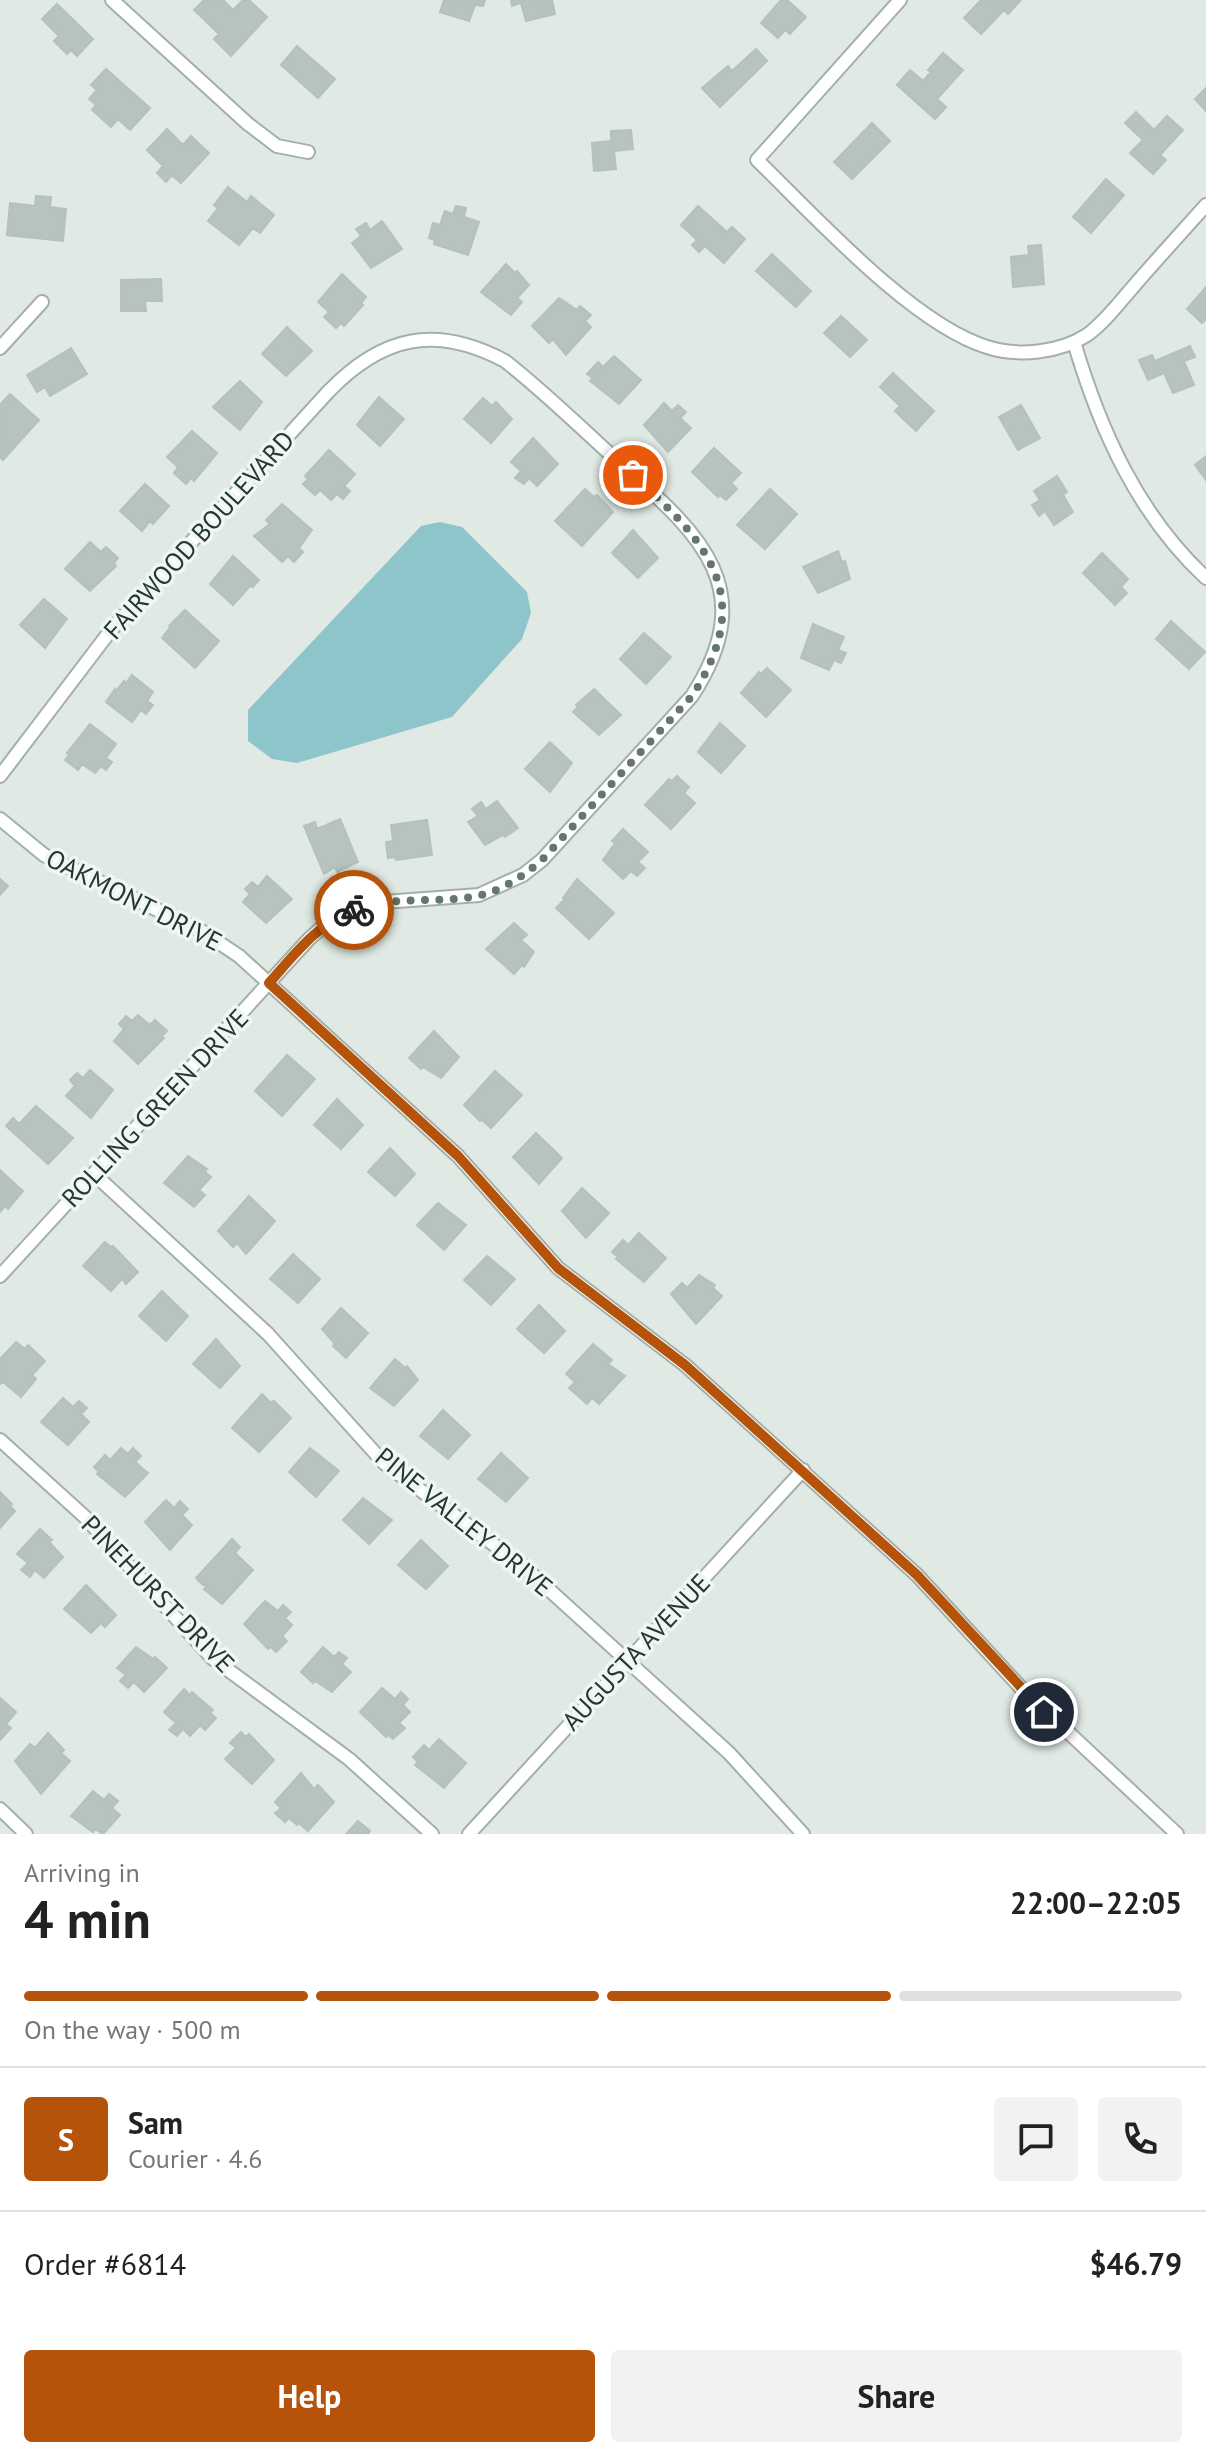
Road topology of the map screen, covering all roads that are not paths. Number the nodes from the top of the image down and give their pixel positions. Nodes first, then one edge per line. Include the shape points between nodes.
1 (112, 0) edge
2 (900, 0) edge
3 (308, 152) dead end
4 (1206, 205) edge
5 (42, 302) dead end
6 (432, 338) joint
7 (1074, 342) junction
8 (0, 348) edge
9 (1206, 578) edge
10 (0, 776) edge
11 (0, 819) edge
12 (269, 983) junction
13 (94, 1174) junction
14 (0, 1276) edge
15 (0, 1440) edge
16 (803, 1470) junction
17 (628, 1662) junction
18 (0, 1809) edge
19 (26, 1834) edge
20 (432, 1834) edge
21 (469, 1834) edge
22 (803, 1834) edge
23 (1177, 1834) edge

1 - 3 street via 248,124 277,146
2 - 7 street via 757,160 907,301 948,328 990,348 1045,352
4 - 7 street via 1113,309
5 - 8 street
6 - 10 street, FAIRWOOD BOULEVARD via 382,350 345,374 111,630
6 - 12 street, ROLLING GREEN DRIVE via 505,361 693,533 713,567 721,602 714,660 692,696 533,868 479,895 392,900 348,912 309,939
7 - 9 street via 1120,464 1157,520
11 - 12 street, OAKMONT DRIVE via 44,855 221,943
12 - 13 street, ROLLING GREEN DRIVE
12 - 16 street, OAKMONT DRIVE via 458,1156 558,1268 685,1365
13 - 14 street, ROLLING GREEN DRIVE
13 - 17 street, PINE VALLEY DRIVE via 268,1334 384,1463 524,1567
15 - 20 street, PINEHURST DRIVE via 85,1517 212,1658 349,1759
16 - 17 street, AUGUSTA AVENUE
16 - 23 street, OAKMONT DRIVE via 917,1575 1044,1712
17 - 21 street, AUGUSTA AVENUE
17 - 22 street, PINE VALLEY DRIVE via 729,1753
18 - 19 street

